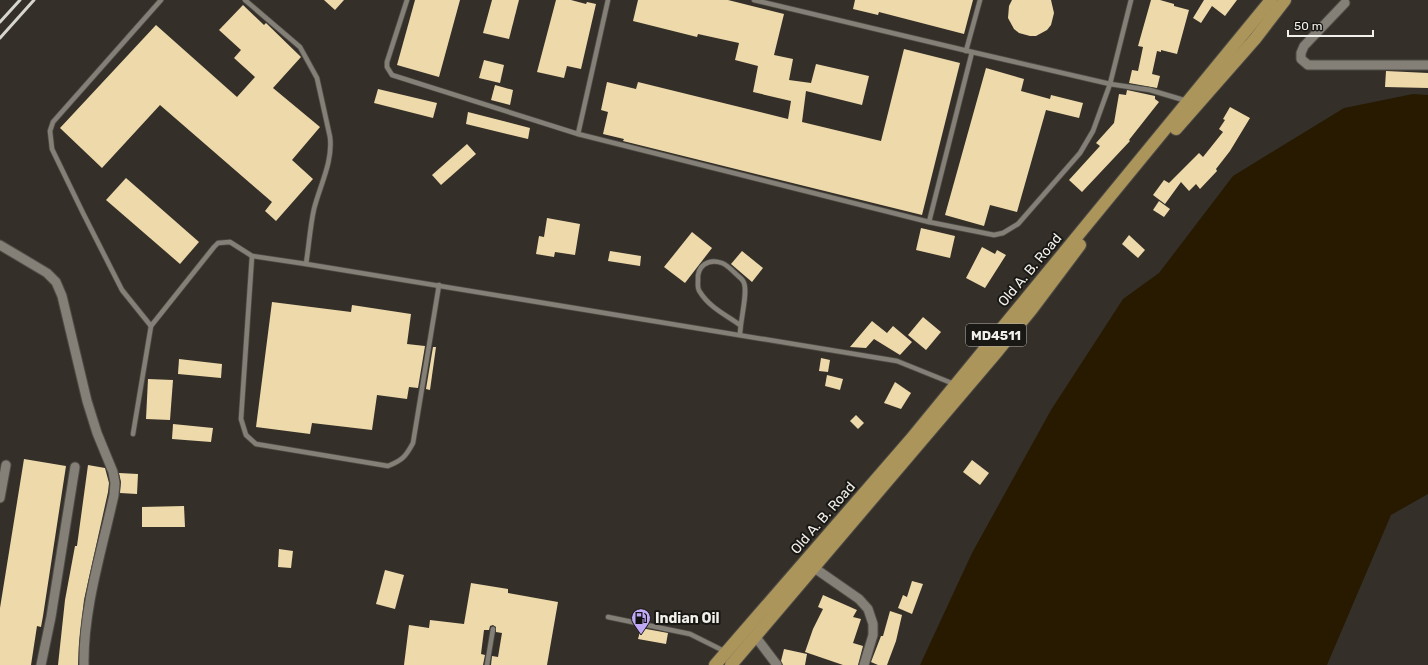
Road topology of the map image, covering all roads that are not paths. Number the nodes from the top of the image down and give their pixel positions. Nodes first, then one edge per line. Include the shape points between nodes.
1 (160, 0) edge
2 (245, 0) edge
3 (407, 0) edge
4 (608, 0) edge
5 (754, 0) edge
6 (980, 0) edge
7 (1131, 0) edge
8 (1271, 0) edge
9 (1285, 0) edge
10 (1345, 3) dead end
11 (966, 51) junction
12 (972, 52) junction
13 (1428, 65) edge
14 (1110, 84) junction
15 (1189, 101) junction
16 (578, 134) junction
17 (929, 222) junction
18 (0, 245) edge
19 (252, 256) junction
20 (306, 264) junction
21 (439, 285) junction
22 (740, 325) junction
23 (151, 326) junction
24 (740, 334) junction
25 (960, 386) junction
26 (133, 434) dead end
27 (6, 465) dead end
28 (75, 467) dead end
29 (0, 498) edge
30 (813, 567) junction
31 (608, 617) dead end
32 (493, 629) dead end
33 (755, 636) junction
34 (727, 652) junction
35 (41, 665) edge
36 (84, 665) edge
37 (487, 665) edge
38 (715, 665) edge
39 (731, 665) edge
40 (777, 665) edge
41 (864, 665) edge

1 - 23 lane via 53,122 50,131 52,149 122,290
2 - 20 lane via 300,47 317,78 331,146 330,159 314,210
3 - 16 lane via 387,62 387,68 392,75
4 - 16 lane
5 - 11 lane
6 - 11 lane
7 - 14 lane
8 - 15 main road, Old A. B. Road / MD4511
9 - 25 main road, Old A. B. Road / MD4511 via 1255,39 1091,231 1032,309
10 - 13 street via 1304,46 1301,59 1308,65
11 - 12 lane
12 - 14 lane
12 - 17 lane
14 - 15 lane via 1150,90
14 - 17 lane via 1093,131 1080,152 1018,224 994,235
15 - 25 main road, Old A. B. Road / MD4511
16 - 17 lane
18 - 36 street via 47,273 56,282 62,296 86,401 113,472 114,495 92,596
19 - 20 lane
19 - 21 lane via 241,419 246,435 256,444 388,466 399,462 413,443
19 - 23 lane via 230,242 218,243
20 - 21 lane
21 - 24 lane
22 - 22 lane via 746,289 744,282 722,263 704,263 697,277 698,290 714,308
22 - 24 lane
23 - 26 lane
24 - 25 lane via 897,361
25 - 30 main road, Old A. B. Road / MD4511
25 - 34 main road, Old A. B. Road / MD4511
27 - 29 street
28 - 35 street
30 - 33 main road, Old A. B. Road / MD4511
30 - 41 street via 859,599 868,609 873,624 873,635
31 - 34 lane via 690,634
32 - 37 lane
33 - 39 main road, Old A. B. Road / MD4511
33 - 40 street
34 - 38 main road, Old A. B. Road / MD4511

